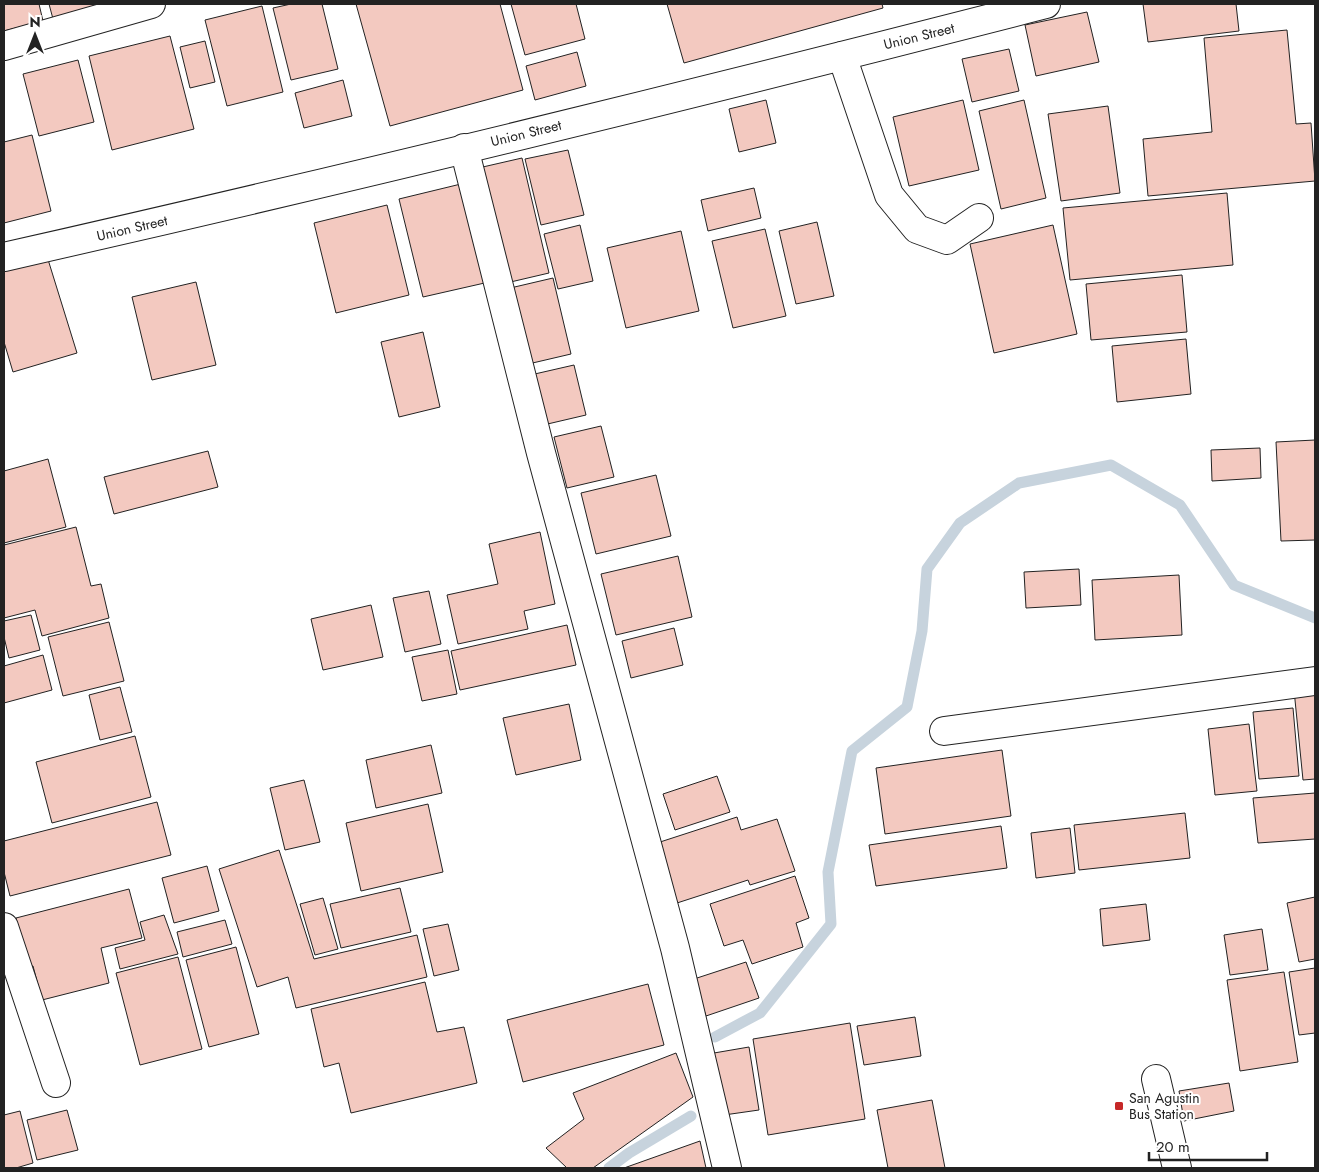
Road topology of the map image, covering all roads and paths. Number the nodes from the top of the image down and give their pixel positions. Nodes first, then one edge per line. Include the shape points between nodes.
1 (150, 4) edge
2 (1046, 4) edge
3 (4, 46) edge
4 (842, 56) junction
5 (464, 148) junction
6 (979, 218) dead end
7 (4, 257) edge
8 (1315, 681) edge
9 (944, 731) dead end
10 (4, 927) edge
11 (1156, 1079) dead end
12 (56, 1083) dead end
13 (727, 1168) edge
14 (1177, 1168) edge

1 - 3 street
2 - 4 street, Union Street
4 - 5 street, Union Street
4 - 6 street via 889,195 917,229 947,240
5 - 7 street, Union Street via 252,201
5 - 13 street via 541,453 675,948
8 - 9 street
10 - 12 street
11 - 14 street

